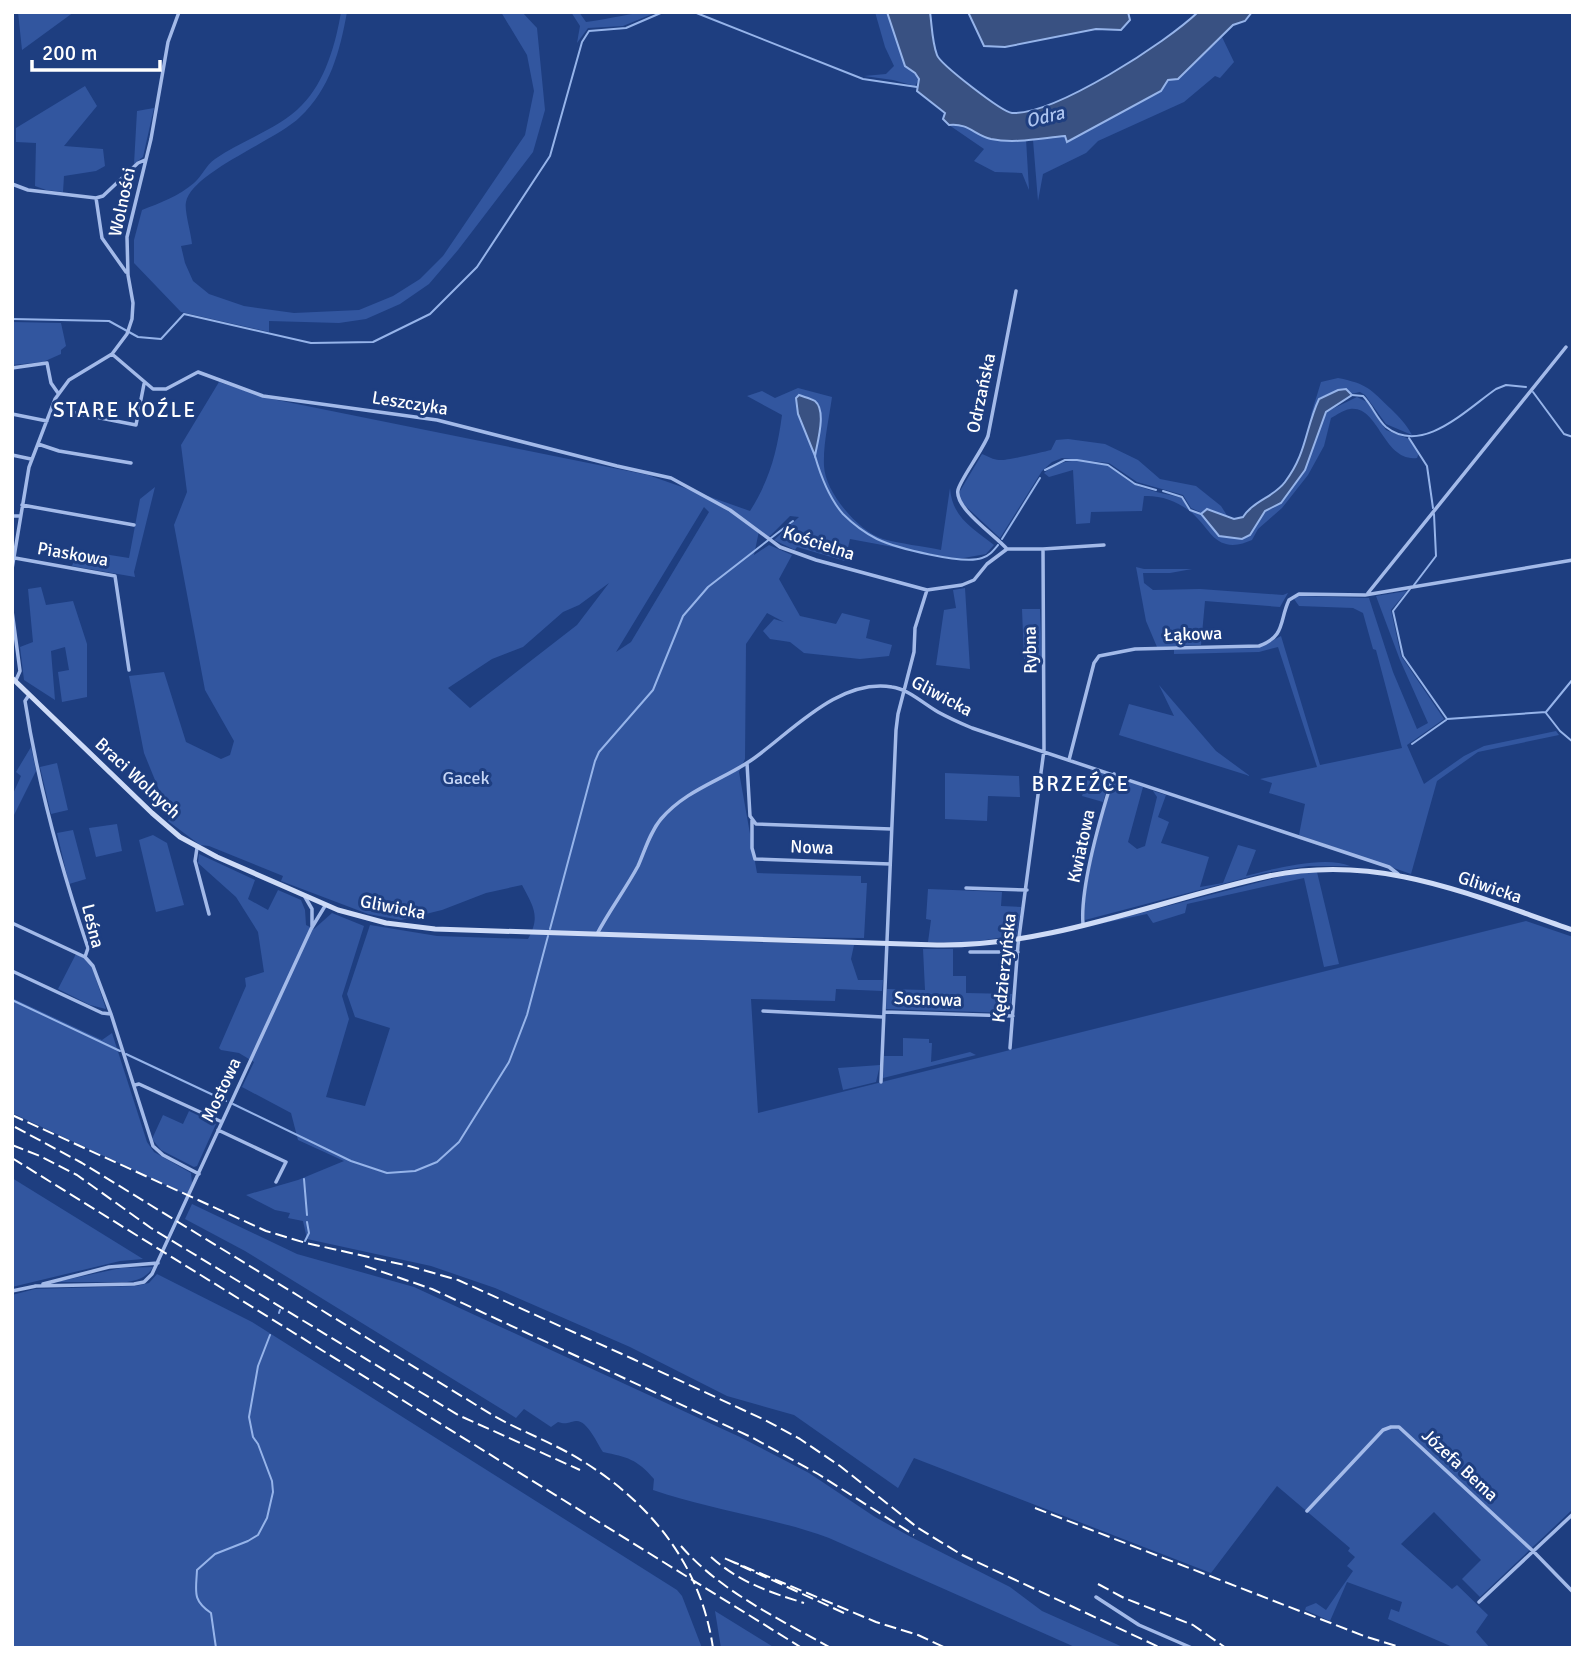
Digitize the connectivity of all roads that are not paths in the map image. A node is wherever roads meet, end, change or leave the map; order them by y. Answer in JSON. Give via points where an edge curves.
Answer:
{"nodes":[{"id":1,"x":179,"y":12,"type":"edge"},
{"id":2,"x":145,"y":160,"type":"junction"},
{"id":3,"x":12,"y":184,"type":"edge"},
{"id":4,"x":96,"y":198,"type":"junction"},
{"id":5,"x":128,"y":275,"type":"junction"},
{"id":6,"x":1016,"y":291,"type":"dead end"},
{"id":7,"x":1566,"y":347,"type":"dead end"},
{"id":8,"x":112,"y":354,"type":"junction"},
{"id":9,"x":12,"y":368,"type":"edge"},
{"id":10,"x":144,"y":384,"type":"junction"},
{"id":11,"x":58,"y":393,"type":"junction"},
{"id":12,"x":75,"y":413,"type":"dead end"},
{"id":13,"x":12,"y":414,"type":"edge"},
{"id":14,"x":47,"y":421,"type":"junction"},
{"id":15,"x":38,"y":444,"type":"junction"},
{"id":16,"x":12,"y":455,"type":"edge"},
{"id":17,"x":32,"y":459,"type":"junction"},
{"id":18,"x":131,"y":463,"type":"dead end"},
{"id":19,"x":676,"y":480,"type":"joint"},
{"id":20,"x":22,"y":505,"type":"junction"},
{"id":21,"x":12,"y":516,"type":"edge"},
{"id":22,"x":19,"y":516,"type":"junction"},
{"id":23,"x":134,"y":524,"type":"dead end"},
{"id":24,"x":15,"y":534,"type":"edge"},
{"id":25,"x":1104,"y":545,"type":"dead end"},
{"id":26,"x":1007,"y":549,"type":"junction"},
{"id":27,"x":1043,"y":549,"type":"junction"},
{"id":28,"x":15,"y":558,"type":"junction"},
{"id":29,"x":1573,"y":560,"type":"edge"},
{"id":30,"x":12,"y":569,"type":"edge"},
{"id":31,"x":927,"y":590,"type":"junction"},
{"id":32,"x":1366,"y":595,"type":"junction"},
{"id":33,"x":12,"y":611,"type":"edge"},
{"id":34,"x":130,"y":670,"type":"dead end"},
{"id":35,"x":14,"y":680,"type":"edge"},
{"id":36,"x":904,"y":691,"type":"junction"},
{"id":37,"x":29,"y":695,"type":"junction"},
{"id":38,"x":1044,"y":750,"type":"junction"},
{"id":39,"x":1069,"y":760,"type":"junction"},
{"id":40,"x":747,"y":763,"type":"junction"},
{"id":41,"x":737,"y":768,"type":"junction"},
{"id":42,"x":1114,"y":774,"type":"junction"},
{"id":43,"x":747,"y":775,"type":"junction"},
{"id":44,"x":752,"y":820,"type":"junction"},
{"id":45,"x":765,"y":826,"type":"junction"},
{"id":46,"x":891,"y":829,"type":"junction"},
{"id":47,"x":752,"y":837,"type":"junction"},
{"id":48,"x":198,"y":848,"type":"junction"},
{"id":49,"x":1362,"y":858,"type":"junction"},
{"id":50,"x":890,"y":864,"type":"junction"},
{"id":51,"x":1360,"y":870,"type":"junction"},
{"id":52,"x":1398,"y":874,"type":"junction"},
{"id":53,"x":966,"y":888,"type":"dead end"},
{"id":54,"x":1027,"y":890,"type":"junction"},
{"id":55,"x":305,"y":897,"type":"junction"},
{"id":56,"x":324,"y":905,"type":"junction"},
{"id":57,"x":209,"y":914,"type":"dead end"},
{"id":58,"x":313,"y":915,"type":"junction"},
{"id":59,"x":12,"y":923,"type":"edge"},
{"id":60,"x":1083,"y":924,"type":"junction"},
{"id":61,"x":311,"y":929,"type":"junction"},
{"id":62,"x":1573,"y":930,"type":"edge"},
{"id":63,"x":597,"y":934,"type":"junction"},
{"id":64,"x":1020,"y":940,"type":"junction"},
{"id":65,"x":887,"y":944,"type":"junction"},
{"id":66,"x":970,"y":952,"type":"dead end"},
{"id":67,"x":1018,"y":952,"type":"junction"},
{"id":68,"x":85,"y":957,"type":"junction"},
{"id":69,"x":12,"y":971,"type":"edge"},
{"id":70,"x":763,"y":1011,"type":"dead end"},
{"id":71,"x":111,"y":1014,"type":"junction"},
{"id":72,"x":884,"y":1014,"type":"junction"},
{"id":73,"x":1013,"y":1016,"type":"junction"},
{"id":74,"x":1010,"y":1048,"type":"dead end"},
{"id":75,"x":881,"y":1082,"type":"dead end"},
{"id":76,"x":134,"y":1085,"type":"junction"},
{"id":77,"x":222,"y":1122,"type":"junction"},
{"id":78,"x":218,"y":1130,"type":"junction"},
{"id":79,"x":199,"y":1174,"type":"junction"},
{"id":80,"x":276,"y":1182,"type":"dead end"},
{"id":81,"x":158,"y":1263,"type":"junction"},
{"id":82,"x":35,"y":1286,"type":"junction"},
{"id":83,"x":12,"y":1291,"type":"edge"},
{"id":84,"x":1307,"y":1511,"type":"dead end"},
{"id":85,"x":1573,"y":1514,"type":"edge"},
{"id":86,"x":1534,"y":1552,"type":"junction"},
{"id":87,"x":1573,"y":1592,"type":"edge"},
{"id":88,"x":1096,"y":1597,"type":"dead end"},
{"id":89,"x":1479,"y":1602,"type":"dead end"},
{"id":90,"x":1192,"y":1648,"type":"edge"}],
"edges":[{"from":1,"to":2,"type":"street","name":"Wolności","via":[[166,51]]},
{"from":2,"to":4,"type":"street"},
{"from":2,"to":5,"type":"street","name":"Wolności","via":[[127,237]]},
{"from":3,"to":4,"type":"street"},
{"from":4,"to":5,"type":"street","via":[[102,238]]},
{"from":5,"to":8,"type":"street","name":"Wolności","via":[[133,303],[129,328]]},
{"from":6,"to":26,"type":"street","name":"Odrzańska","via":[[988,436],[958,490],[963,509]]},
{"from":7,"to":32,"type":"street"},
{"from":8,"to":10,"type":"street"},
{"from":8,"to":11,"type":"street","name":"Wolności","via":[[78,373]]},
{"from":9,"to":11,"type":"street","via":[[47,363]]},
{"from":10,"to":12,"type":"street","via":[[136,425]]},
{"from":10,"to":19,"type":"street","name":"Leszczyka","via":[[163,390],[198,372],[262,396],[436,420]]},
{"from":11,"to":14,"type":"street","name":"Wolności"},
{"from":13,"to":14,"type":"street"},
{"from":14,"to":15,"type":"street","name":"Wolności"},
{"from":15,"to":17,"type":"street","name":"Wolności"},
{"from":15,"to":18,"type":"street"},
{"from":16,"to":17,"type":"street"},
{"from":17,"to":20,"type":"street","name":"Wolności"},
{"from":19,"to":31,"type":"street","name":"Kościelna","via":[[730,510],[769,541],[816,560]]},
{"from":20,"to":22,"type":"street","name":"Wolności"},
{"from":20,"to":23,"type":"street"},
{"from":21,"to":22,"type":"street"},
{"from":22,"to":24,"type":"street","name":"Wolności"},
{"from":24,"to":28,"type":"street","name":"Wolności"},
{"from":25,"to":27,"type":"street"},
{"from":26,"to":27,"type":"street"},
{"from":26,"to":31,"type":"street","via":[[974,580]]},
{"from":27,"to":38,"type":"street","name":"Rybna"},
{"from":28,"to":30,"type":"street","name":"Wolności"},
{"from":28,"to":34,"type":"street","name":"Piaskowa","via":[[115,576]]},
{"from":29,"to":32,"type":"street"},
{"from":31,"to":36,"type":"street"},
{"from":32,"to":39,"type":"street","name":"Łąkowa","via":[[1292,596],[1281,630],[1259,646],[1135,649],[1099,656]]},
{"from":33,"to":35,"type":"street","via":[[20,671]]},
{"from":35,"to":37,"type":"main road","name":"Braci Wolnych"},
{"from":36,"to":38,"type":"street","name":"Gliwicka","via":[[954,720]]},
{"from":36,"to":40,"type":"street","name":"Gliwicka","via":[[876,687],[835,699]]},
{"from":36,"to":46,"type":"street","via":[[896,730]]},
{"from":37,"to":48,"type":"main road","name":"Braci Wolnych","via":[[157,818]]},
{"from":37,"to":68,"type":"street","name":"Leśna","via":[[25,701],[33,747],[88,949]]},
{"from":38,"to":39,"type":"street","name":"Gliwicka"},
{"from":38,"to":54,"type":"street","name":"Kędzierzyńska"},
{"from":39,"to":42,"type":"street","name":"Gliwicka"},
{"from":40,"to":41,"type":"street","name":"Gliwicka"},
{"from":40,"to":43,"type":"street"},
{"from":41,"to":43,"type":"street"},
{"from":41,"to":63,"type":"street","name":"Gliwicka","via":[[684,797],[659,821]]},
{"from":42,"to":49,"type":"street","name":"Gliwicka"},
{"from":42,"to":60,"type":"street","name":"Kwiatowa","via":[[1084,896]]},
{"from":43,"to":44,"type":"street"},
{"from":44,"to":45,"type":"street","name":"Nowa"},
{"from":44,"to":47,"type":"street"},
{"from":45,"to":46,"type":"street","name":"Nowa"},
{"from":45,"to":47,"type":"street"},
{"from":46,"to":50,"type":"street"},
{"from":47,"to":50,"type":"street","name":"Nowa","via":[[755,859]]},
{"from":48,"to":55,"type":"main road","name":"Gliwicka"},
{"from":48,"to":57,"type":"street","via":[[195,861]]},
{"from":49,"to":51,"type":"street"},
{"from":49,"to":52,"type":"street","name":"Gliwicka"},
{"from":50,"to":65,"type":"street"},
{"from":51,"to":52,"type":"main road","name":"Gliwicka"},
{"from":51,"to":60,"type":"main road","name":"Gliwicka","via":[[1305,870],[1269,876]]},
{"from":52,"to":62,"type":"main road","name":"Gliwicka"},
{"from":53,"to":54,"type":"street","name":"Kędzierzyńska"},
{"from":54,"to":64,"type":"street","name":"Kędzierzyńska"},
{"from":55,"to":56,"type":"main road","name":"Gliwicka"},
{"from":55,"to":58,"type":"street"},
{"from":56,"to":58,"type":"street"},
{"from":56,"to":61,"type":"street","name":"Mostowa"},
{"from":56,"to":63,"type":"main road","name":"Gliwicka","via":[[414,927]]},
{"from":58,"to":61,"type":"street","name":"Mostowa"},
{"from":59,"to":68,"type":"street"},
{"from":60,"to":64,"type":"main road","name":"Gliwicka"},
{"from":61,"to":77,"type":"street","name":"Mostowa"},
{"from":63,"to":65,"type":"main road","name":"Gliwicka"},
{"from":64,"to":65,"type":"main road","name":"Gliwicka"},
{"from":64,"to":67,"type":"street","name":"Kędzierzyńska"},
{"from":65,"to":72,"type":"street"},
{"from":66,"to":67,"type":"street"},
{"from":67,"to":73,"type":"street","name":"Kędzierzyńska"},
{"from":68,"to":71,"type":"street","name":"Leśna","via":[[93,966]]},
{"from":69,"to":71,"type":"street"},
{"from":70,"to":72,"type":"street"},
{"from":71,"to":76,"type":"street","name":"Leśna"},
{"from":72,"to":73,"type":"street","name":"Sosnowa"},
{"from":72,"to":75,"type":"street"},
{"from":73,"to":74,"type":"street","name":"Kędzierzyńska"},
{"from":76,"to":77,"type":"street"},
{"from":76,"to":79,"type":"street","name":"Leśna","via":[[153,1146]]},
{"from":77,"to":78,"type":"street","name":"Mostowa"},
{"from":78,"to":79,"type":"street","name":"Mostowa"},
{"from":78,"to":80,"type":"street","via":[[286,1162]]},
{"from":79,"to":81,"type":"street","name":"Mostowa"},
{"from":81,"to":82,"type":"street","name":"Mostowa","via":[[109,1267]]},
{"from":81,"to":82,"type":"street","name":"Mostowa","via":[[139,1284]]},
{"from":82,"to":83,"type":"street","name":"Mostowa"},
{"from":84,"to":86,"type":"street","name":"Józefa Bema","via":[[1383,1430],[1395,1426]]},
{"from":85,"to":86,"type":"street"},
{"from":86,"to":87,"type":"street","name":"Józefa Bema"},
{"from":86,"to":89,"type":"street"},
{"from":88,"to":90,"type":"street","via":[[1139,1625]]}]}
